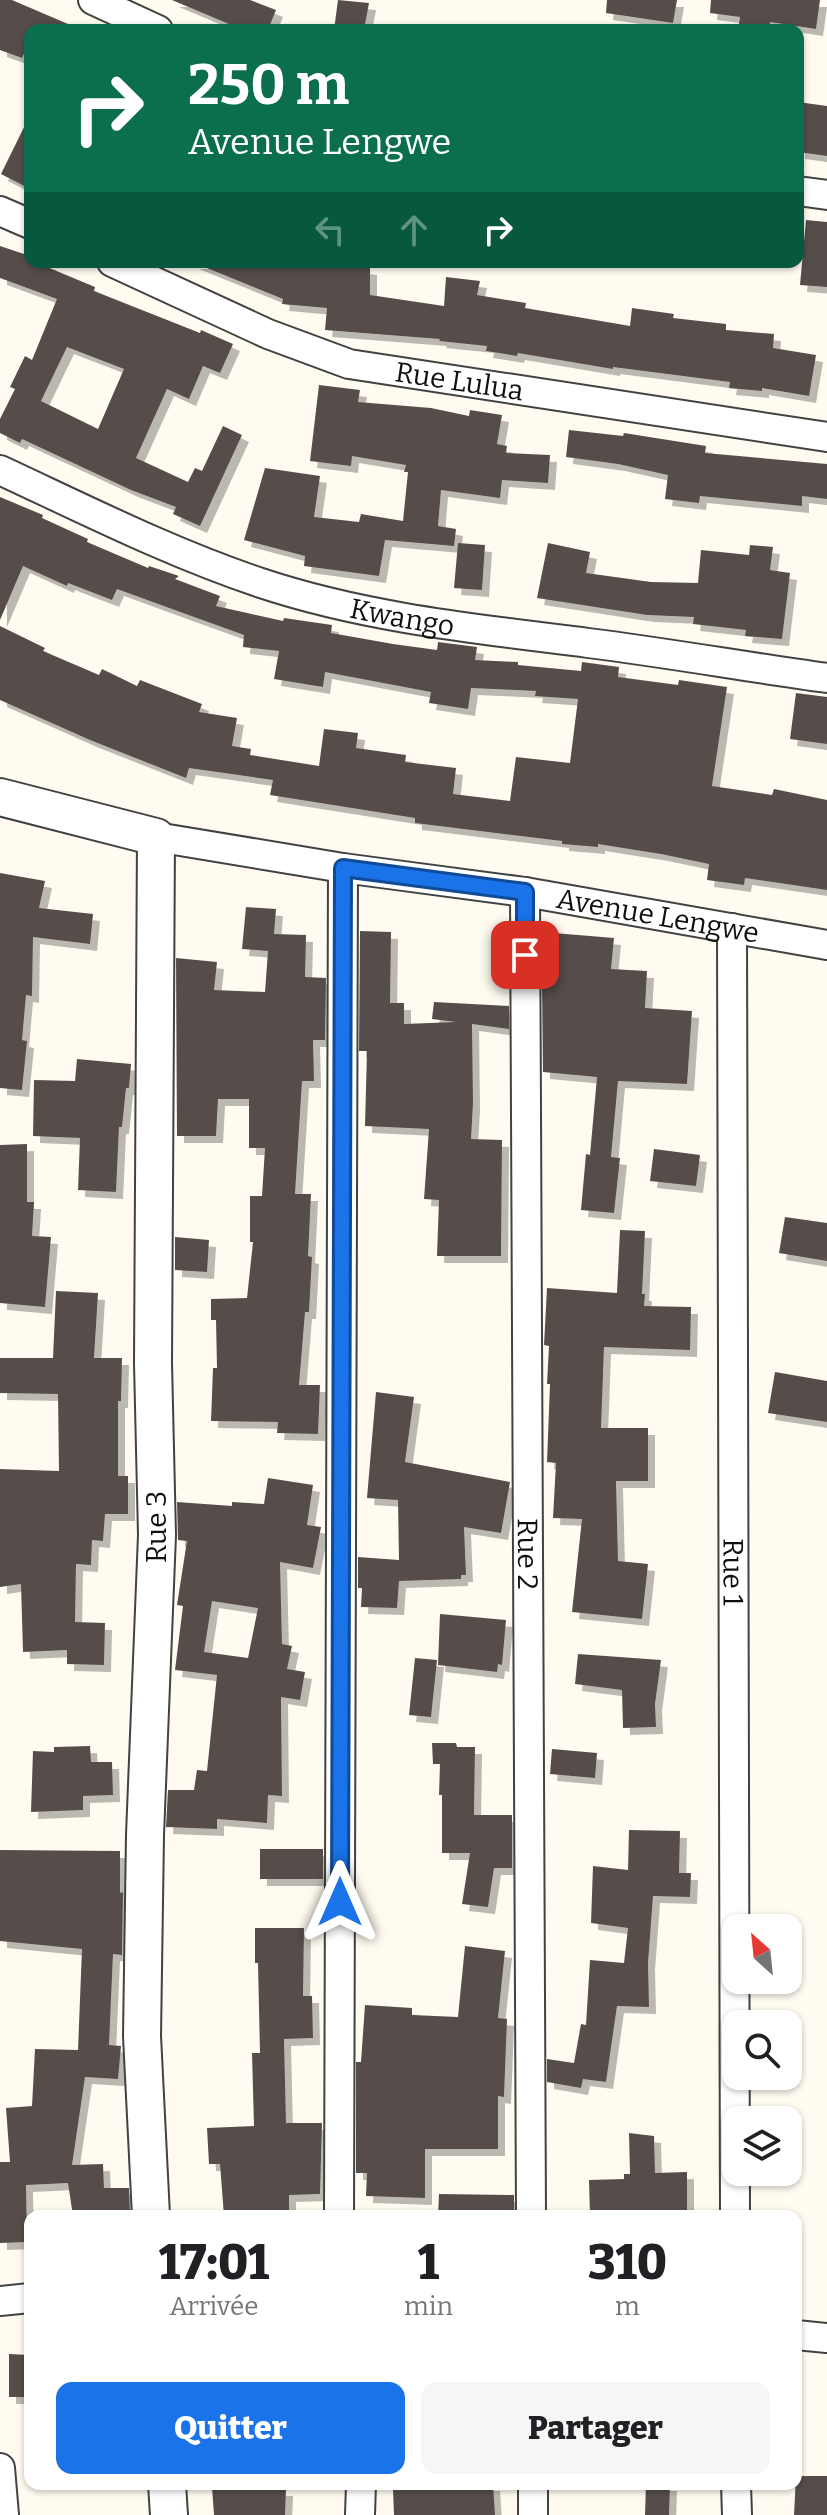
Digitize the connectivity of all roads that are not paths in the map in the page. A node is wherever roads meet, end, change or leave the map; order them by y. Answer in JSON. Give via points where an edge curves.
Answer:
{"nodes":[{"id":1,"x":93,"y":0,"type":"edge"},
{"id":2,"x":145,"y":24,"type":"edge"},
{"id":3,"x":804,"y":192,"type":"edge"},
{"id":4,"x":827,"y":195,"type":"edge"},
{"id":5,"x":0,"y":211,"type":"edge"},
{"id":6,"x":24,"y":221,"type":"edge"},
{"id":7,"x":125,"y":268,"type":"edge"},
{"id":8,"x":827,"y":437,"type":"edge"},
{"id":9,"x":0,"y":470,"type":"edge"},
{"id":10,"x":827,"y":678,"type":"edge"},
{"id":11,"x":0,"y":797,"type":"edge"},
{"id":12,"x":156,"y":837,"type":"junction"},
{"id":13,"x":343,"y":868,"type":"junction"},
{"id":14,"x":525,"y":892,"type":"junction"},
{"id":15,"x":732,"y":928,"type":"junction"},
{"id":16,"x":827,"y":945,"type":"edge"},
{"id":17,"x":151,"y":2210,"type":"edge"},
{"id":18,"x":339,"y":2210,"type":"edge"},
{"id":19,"x":531,"y":2210,"type":"edge"},
{"id":20,"x":735,"y":2210,"type":"edge"},
{"id":21,"x":24,"y":2299,"type":"edge"},
{"id":22,"x":0,"y":2301,"type":"edge"},
{"id":23,"x":802,"y":2336,"type":"edge"},
{"id":24,"x":827,"y":2338,"type":"edge"},
{"id":25,"x":0,"y":2468,"type":"edge"},
{"id":26,"x":167,"y":2490,"type":"edge"},
{"id":27,"x":361,"y":2490,"type":"edge"},
{"id":28,"x":533,"y":2490,"type":"edge"},
{"id":29,"x":736,"y":2490,"type":"edge"},
{"id":30,"x":4,"y":2515,"type":"edge"},
{"id":31,"x":169,"y":2515,"type":"edge"},
{"id":32,"x":360,"y":2515,"type":"edge"},
{"id":33,"x":533,"y":2515,"type":"edge"},
{"id":34,"x":737,"y":2515,"type":"edge"}],
"edges":[{"from":1,"to":2,"type":"street"},
{"from":3,"to":4,"type":"street"},
{"from":5,"to":6,"type":"street"},
{"from":7,"to":8,"type":"street","name":"Rue Lulua","via":[[268,334],[349,364]]},
{"from":9,"to":10,"type":"street","name":"Kwango","via":[[179,553],[351,608]]},
{"from":11,"to":12,"type":"street"},
{"from":12,"to":13,"type":"street","name":"Avenue Lengwe"},
{"from":12,"to":17,"type":"street","name":"Rue 3","via":[[157,1535],[142,2036]]},
{"from":13,"to":14,"type":"street","name":"Avenue Lengwe"},
{"from":13,"to":18,"type":"street"},
{"from":14,"to":15,"type":"street","name":"Avenue Lengwe"},
{"from":14,"to":19,"type":"street","name":"Rue 2"},
{"from":15,"to":16,"type":"street","name":"Avenue Lengwe"},
{"from":15,"to":20,"type":"street","name":"Rue 1"},
{"from":21,"to":22,"type":"street"},
{"from":23,"to":24,"type":"street"},
{"from":25,"to":30,"type":"street"},
{"from":26,"to":31,"type":"street"},
{"from":27,"to":32,"type":"street"},
{"from":28,"to":33,"type":"street"},
{"from":29,"to":34,"type":"street"}]}
